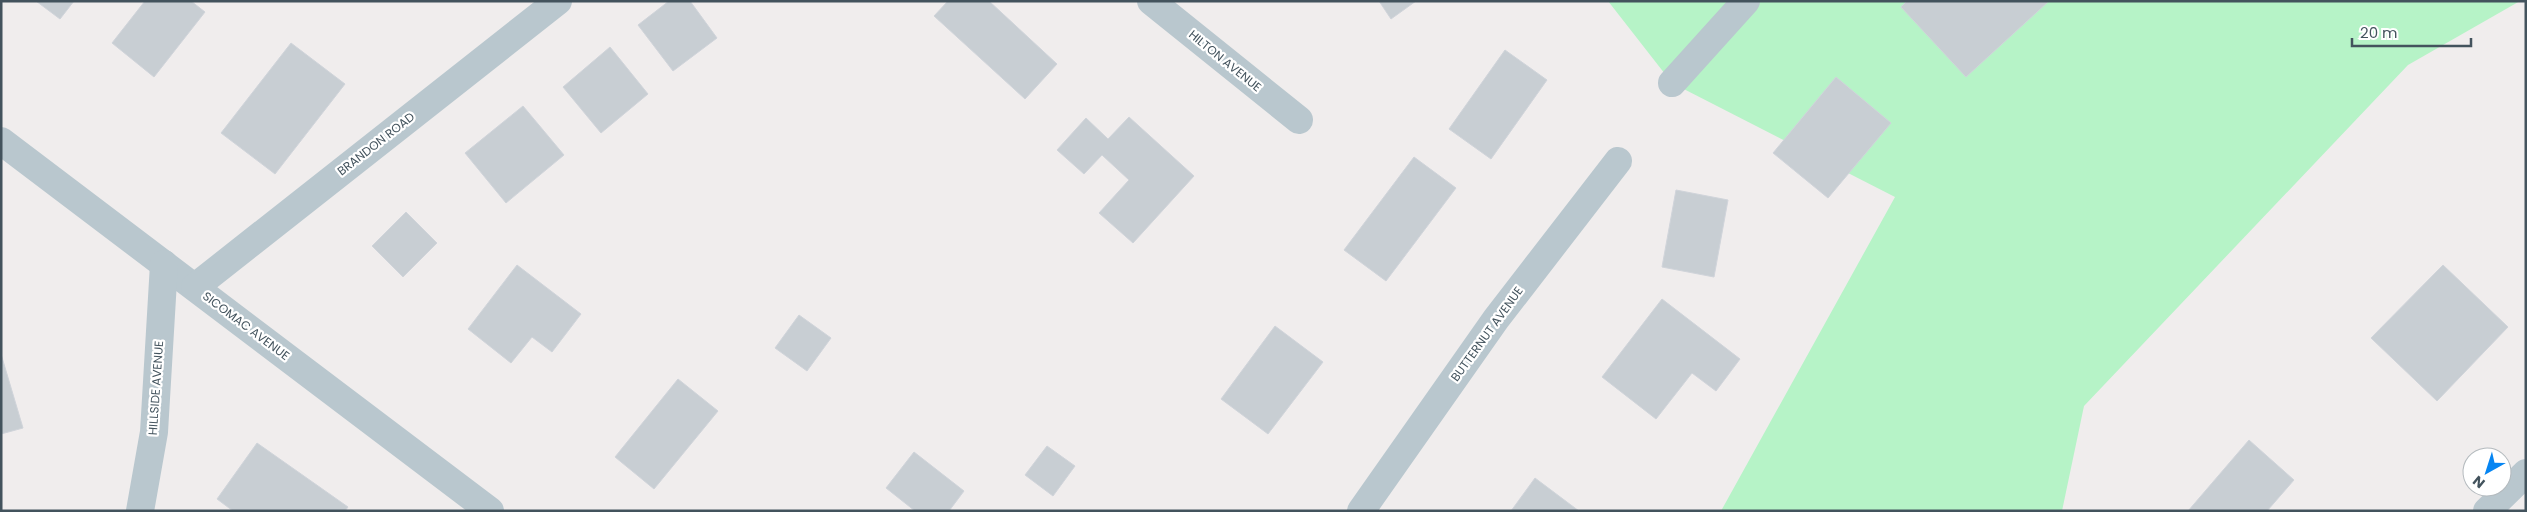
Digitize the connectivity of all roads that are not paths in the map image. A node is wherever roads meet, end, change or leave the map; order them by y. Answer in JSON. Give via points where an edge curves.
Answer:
{"nodes":[{"id":1,"x":558,"y":1,"type":"edge"},
{"id":2,"x":1152,"y":1,"type":"edge"},
{"id":3,"x":1746,"y":1,"type":"edge"},
{"id":4,"x":1672,"y":83,"type":"dead end"},
{"id":5,"x":1299,"y":120,"type":"dead end"},
{"id":6,"x":1,"y":140,"type":"edge"},
{"id":7,"x":1618,"y":161,"type":"dead end"},
{"id":8,"x":164,"y":264,"type":"junction"},
{"id":9,"x":194,"y":287,"type":"junction"},
{"id":10,"x":2526,"y":472,"type":"edge"},
{"id":11,"x":140,"y":511,"type":"edge"},
{"id":12,"x":490,"y":511,"type":"edge"},
{"id":13,"x":1361,"y":511,"type":"edge"},
{"id":14,"x":2487,"y":511,"type":"edge"}],
"edges":[{"from":1,"to":9,"type":"street","name":"BRANDON ROAD"},
{"from":2,"to":5,"type":"street","name":"HILTON AVENUE"},
{"from":3,"to":4,"type":"street"},
{"from":6,"to":8,"type":"street","name":"SICOMAC AVENUE"},
{"from":7,"to":13,"type":"street","name":"BUTTERNUT AVENUE","via":[[1496,320]]},
{"from":8,"to":9,"type":"street","name":"SICOMAC AVENUE"},
{"from":8,"to":11,"type":"street","name":"HILLSIDE AVENUE","via":[[154,432]]},
{"from":9,"to":12,"type":"street","name":"SICOMAC AVENUE"},
{"from":10,"to":14,"type":"street"}]}
